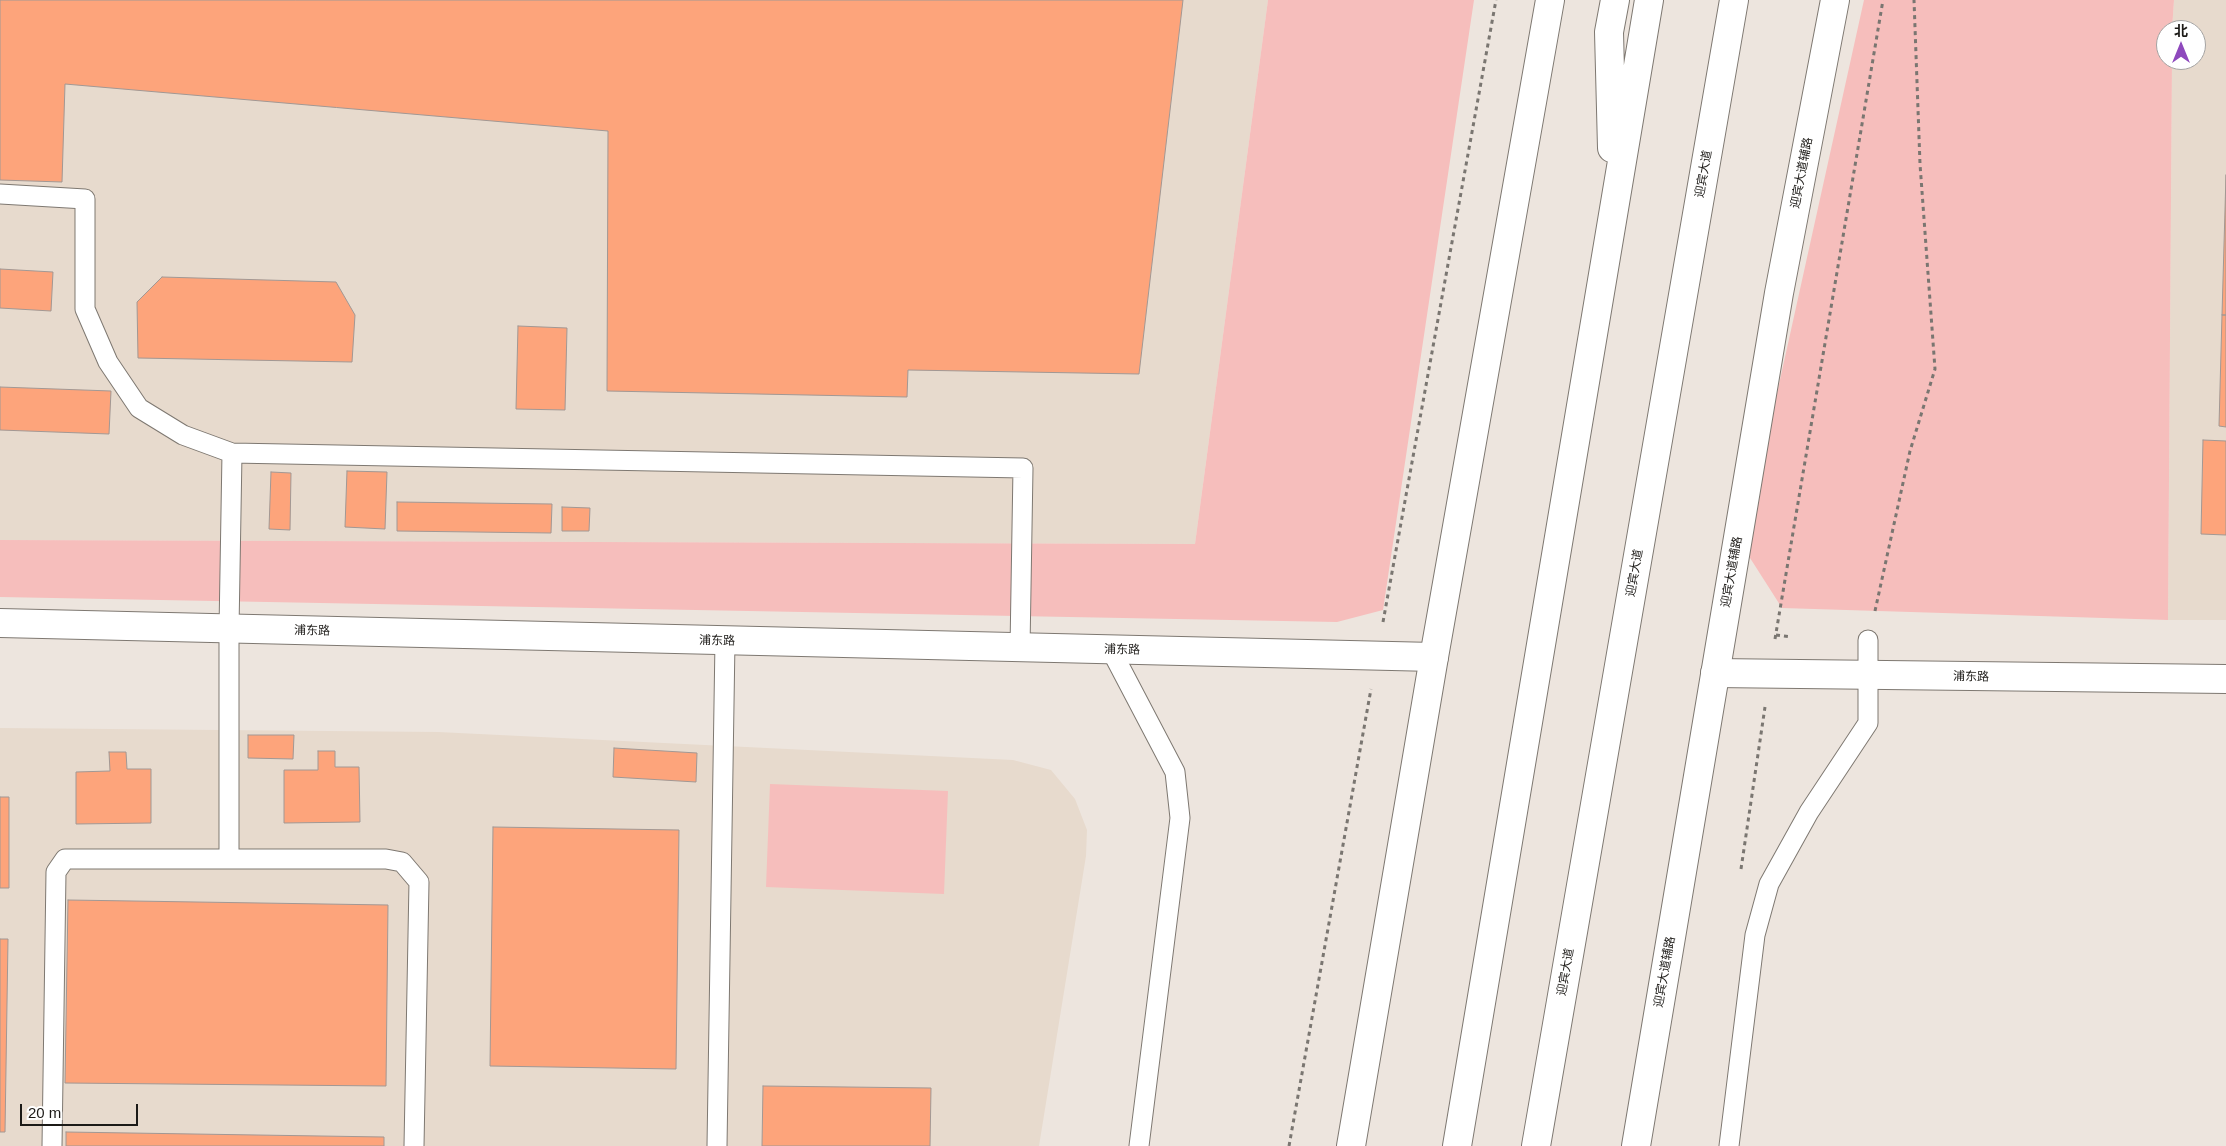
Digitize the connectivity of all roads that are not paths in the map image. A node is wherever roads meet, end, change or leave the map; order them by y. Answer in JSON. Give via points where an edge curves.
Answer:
{"nodes":[{"id":1,"x":1550,"y":0,"type":"edge"},
{"id":2,"x":1615,"y":0,"type":"edge"},
{"id":3,"x":1649,"y":0,"type":"edge"},
{"id":4,"x":1734,"y":0,"type":"edge"},
{"id":5,"x":1742,"y":0,"type":"edge"},
{"id":6,"x":1835,"y":0,"type":"edge"},
{"id":7,"x":1721,"y":74,"type":"junction"},
{"id":8,"x":0,"y":194,"type":"edge"},
{"id":9,"x":1613,"y":214,"type":"junction"},
{"id":10,"x":232,"y":453,"type":"junction"},
{"id":11,"x":0,"y":623,"type":"edge"},
{"id":12,"x":229,"y":629,"type":"junction"},
{"id":13,"x":1868,"y":640,"type":"road end"},
{"id":14,"x":725,"y":641,"type":"junction"},
{"id":15,"x":1020,"y":648,"type":"junction"},
{"id":16,"x":1111,"y":650,"type":"junction"},
{"id":17,"x":1434,"y":657,"type":"junction"},
{"id":18,"x":1715,"y":673,"type":"junction"},
{"id":19,"x":1868,"y":676,"type":"junction"},
{"id":20,"x":2226,"y":679,"type":"edge"},
{"id":21,"x":229,"y":859,"type":"junction"},
{"id":22,"x":52,"y":1146,"type":"edge"},
{"id":23,"x":414,"y":1146,"type":"edge"},
{"id":24,"x":717,"y":1146,"type":"edge"},
{"id":25,"x":1139,"y":1146,"type":"edge"},
{"id":26,"x":1351,"y":1146,"type":"edge"},
{"id":27,"x":1457,"y":1146,"type":"edge"},
{"id":28,"x":1536,"y":1146,"type":"edge"},
{"id":29,"x":1636,"y":1146,"type":"edge"},
{"id":30,"x":1729,"y":1146,"type":"edge"}],
"edges":[{"from":1,"to":17,"type":"main road"},
{"from":2,"to":9,"type":"main road","via":[[1610,32]]},
{"from":3,"to":9,"type":"main road"},
{"from":4,"to":7,"type":"main road","name":"迎宾大道"},
{"from":5,"to":7,"type":"main road"},
{"from":6,"to":18,"type":"main road","name":"迎宾大道辅路","via":[[1779,293]]},
{"from":7,"to":28,"type":"main road","name":"迎宾大道"},
{"from":8,"to":10,"type":"lane","via":[[85,199],[85,309],[108,362],[139,408],[183,435]]},
{"from":9,"to":27,"type":"main road"},
{"from":10,"to":12,"type":"lane"},
{"from":10,"to":15,"type":"lane","via":[[1022,468]]},
{"from":11,"to":12,"type":"main road","name":"浦东路"},
{"from":12,"to":14,"type":"main road","name":"浦东路"},
{"from":12,"to":21,"type":"lane"},
{"from":13,"to":19,"type":"lane"},
{"from":14,"to":15,"type":"main road","name":"浦东路"},
{"from":14,"to":24,"type":"lane"},
{"from":15,"to":16,"type":"main road","name":"浦东路"},
{"from":16,"to":17,"type":"main road","name":"浦东路"},
{"from":16,"to":25,"type":"lane","via":[[1175,772],[1180,818]]},
{"from":17,"to":26,"type":"main road"},
{"from":18,"to":19,"type":"main road","name":"浦东路"},
{"from":18,"to":29,"type":"main road","name":"迎宾大道辅路"},
{"from":19,"to":20,"type":"main road","name":"浦东路"},
{"from":19,"to":30,"type":"lane","via":[[1868,723],[1809,812],[1769,884],[1755,935]]},
{"from":21,"to":22,"type":"lane","via":[[65,859],[56,872]]},
{"from":21,"to":23,"type":"lane","via":[[386,859],[402,862],[419,882]]}]}
